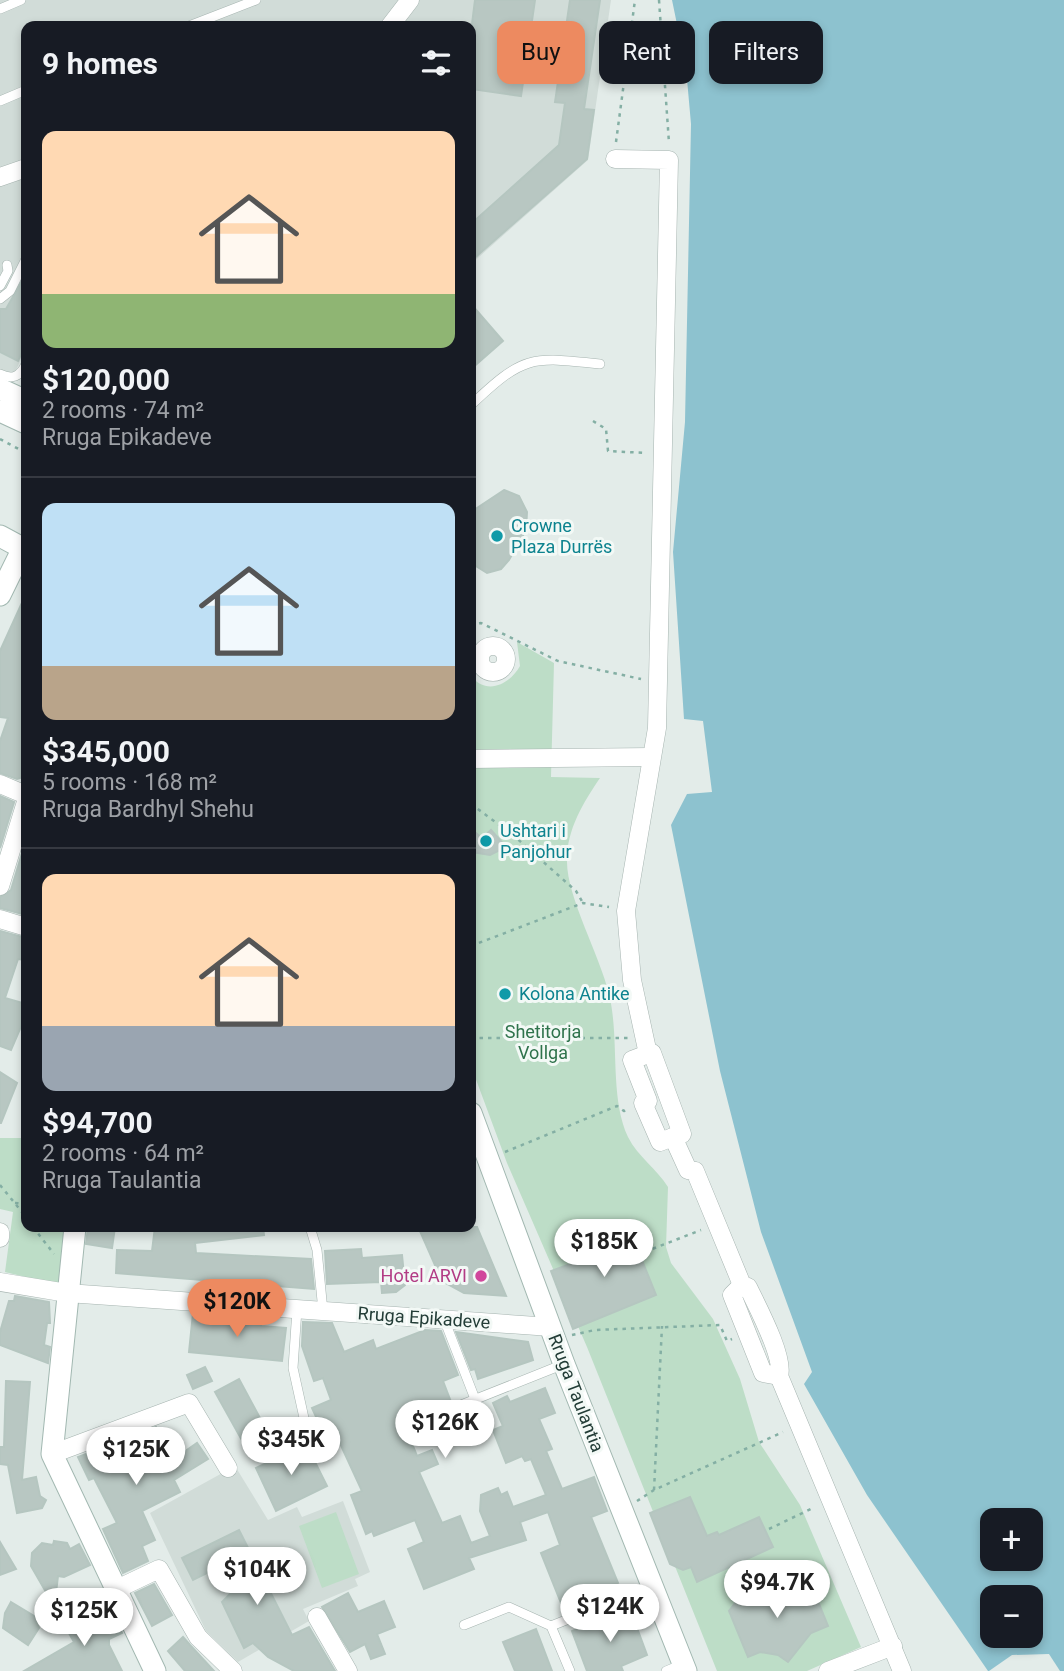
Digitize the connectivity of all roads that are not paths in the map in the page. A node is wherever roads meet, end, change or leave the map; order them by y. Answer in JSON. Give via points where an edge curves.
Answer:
{"nodes":[{"id":1,"x":21,"y":0,"type":"edge"},
{"id":2,"x":256,"y":0,"type":"edge"},
{"id":3,"x":410,"y":0,"type":"edge"},
{"id":4,"x":0,"y":9,"type":"edge"},
{"id":5,"x":202,"y":21,"type":"edge"},
{"id":6,"x":394,"y":21,"type":"edge"},
{"id":7,"x":21,"y":92,"type":"edge"},
{"id":8,"x":0,"y":101,"type":"edge"},
{"id":9,"x":615,"y":153,"type":"road end"},
{"id":10,"x":21,"y":171,"type":"edge"},
{"id":11,"x":0,"y":177,"type":"edge"},
{"id":12,"x":7,"y":265,"type":"dead end"},
{"id":13,"x":21,"y":269,"type":"edge"},
{"id":14,"x":0,"y":286,"type":"edge"},
{"id":15,"x":0,"y":299,"type":"edge"},
{"id":16,"x":600,"y":364,"type":"dead end"},
{"id":17,"x":21,"y":371,"type":"edge"},
{"id":18,"x":0,"y":374,"type":"edge"},
{"id":19,"x":0,"y":389,"type":"edge"},
{"id":20,"x":21,"y":399,"type":"edge"},
{"id":21,"x":476,"y":400,"type":"edge"},
{"id":22,"x":0,"y":411,"type":"edge"},
{"id":23,"x":21,"y":422,"type":"edge"},
{"id":24,"x":0,"y":536,"type":"edge"},
{"id":25,"x":21,"y":547,"type":"edge"},
{"id":26,"x":21,"y":555,"type":"edge"},
{"id":27,"x":0,"y":595,"type":"edge"},
{"id":28,"x":651,"y":757,"type":"junction"},
{"id":29,"x":476,"y":759,"type":"edge"},
{"id":30,"x":0,"y":784,"type":"edge"},
{"id":31,"x":21,"y":793,"type":"edge"},
{"id":32,"x":21,"y":818,"type":"edge"},
{"id":33,"x":0,"y":886,"type":"edge"},
{"id":34,"x":0,"y":919,"type":"edge"},
{"id":35,"x":21,"y":925,"type":"edge"},
{"id":36,"x":646,"y":1046,"type":"junction"},
{"id":37,"x":476,"y":1126,"type":"edge"},
{"id":38,"x":673,"y":1137,"type":"junction"},
{"id":39,"x":0,"y":1232,"type":"edge"},
{"id":40,"x":74,"y":1232,"type":"edge"},
{"id":41,"x":312,"y":1232,"type":"edge"},
{"id":42,"x":0,"y":1238,"type":"edge"},
{"id":43,"x":0,"y":1282,"type":"edge"},
{"id":44,"x":68,"y":1283,"type":"junction"},
{"id":45,"x":742,"y":1286,"type":"junction"},
{"id":46,"x":297,"y":1309,"type":"junction"},
{"id":47,"x":323,"y":1311,"type":"junction"},
{"id":48,"x":444,"y":1319,"type":"junction"},
{"id":49,"x":553,"y":1333,"type":"junction"},
{"id":50,"x":564,"y":1364,"type":"junction"},
{"id":51,"x":779,"y":1376,"type":"junction"},
{"id":52,"x":475,"y":1399,"type":"junction"},
{"id":53,"x":456,"y":1407,"type":"dead end"},
{"id":54,"x":304,"y":1418,"type":"dead end"},
{"id":55,"x":52,"y":1454,"type":"junction"},
{"id":56,"x":228,"y":1468,"type":"dead end"},
{"id":57,"x":652,"y":1586,"type":"junction"},
{"id":58,"x":117,"y":1588,"type":"junction"},
{"id":59,"x":317,"y":1617,"type":"dead end"},
{"id":60,"x":464,"y":1625,"type":"dead end"},
{"id":61,"x":551,"y":1626,"type":"junction"},
{"id":62,"x":893,"y":1646,"type":"junction"},
{"id":63,"x":678,"y":1669,"type":"edge"},
{"id":64,"x":155,"y":1671,"type":"edge"},
{"id":65,"x":233,"y":1671,"type":"edge"},
{"id":66,"x":348,"y":1671,"type":"edge"},
{"id":67,"x":570,"y":1671,"type":"edge"},
{"id":68,"x":828,"y":1671,"type":"edge"},
{"id":69,"x":902,"y":1671,"type":"edge"}],
"edges":[{"from":1,"to":4,"type":"lane"},
{"from":2,"to":5,"type":"lane"},
{"from":3,"to":6,"type":"street"},
{"from":7,"to":8,"type":"lane"},
{"from":9,"to":28,"type":"street","via":[[669,160],[657,728]]},
{"from":10,"to":11,"type":"street"},
{"from":12,"to":14,"type":"lane"},
{"from":13,"to":15,"type":"lane"},
{"from":16,"to":21,"type":"lane","via":[[533,359]]},
{"from":17,"to":18,"type":"lane","via":[[11,378]]},
{"from":19,"to":20,"type":"main road"},
{"from":22,"to":23,"type":"main road"},
{"from":24,"to":25,"type":"main road"},
{"from":26,"to":27,"type":"main road"},
{"from":28,"to":29,"type":"street"},
{"from":28,"to":36,"type":"street","via":[[626,911],[632,981]]},
{"from":30,"to":31,"type":"street"},
{"from":32,"to":33,"type":"street"},
{"from":34,"to":35,"type":"street"},
{"from":36,"to":38,"type":"street","via":[[681,1134]]},
{"from":36,"to":38,"type":"street","via":[[632,1060],[660,1142]]},
{"from":37,"to":49,"type":"main road","name":"Rruga Taulantia"},
{"from":38,"to":45,"type":"street","via":[[688,1170],[695,1171]]},
{"from":39,"to":42,"type":"street"},
{"from":40,"to":44,"type":"main road"},
{"from":41,"to":47,"type":"lane"},
{"from":43,"to":44,"type":"street","name":"Rruga Epikadeve"},
{"from":44,"to":46,"type":"street","name":"Rruga Epikadeve"},
{"from":44,"to":55,"type":"main road"},
{"from":45,"to":51,"type":"street","via":[[748,1287],[765,1326],[782,1368]]},
{"from":45,"to":51,"type":"street","via":[[732,1295],[763,1373]]},
{"from":46,"to":47,"type":"street","name":"Rruga Epikadeve"},
{"from":46,"to":54,"type":"lane","via":[[293,1368]]},
{"from":47,"to":48,"type":"street","name":"Rruga Epikadeve"},
{"from":48,"to":49,"type":"street","name":"Rruga Epikadeve"},
{"from":48,"to":52,"type":"lane"},
{"from":49,"to":50,"type":"main road","name":"Rruga Taulantia"},
{"from":50,"to":52,"type":"lane"},
{"from":50,"to":57,"type":"main road","name":"Rruga Taulantia"},
{"from":51,"to":62,"type":"street"},
{"from":52,"to":53,"type":"lane"},
{"from":55,"to":56,"type":"street","via":[[189,1403]]},
{"from":55,"to":58,"type":"main road"},
{"from":57,"to":61,"type":"lane"},
{"from":57,"to":63,"type":"main road","name":"Rruga Taulantia"},
{"from":58,"to":64,"type":"main road"},
{"from":58,"to":65,"type":"street","via":[[159,1569],[198,1637]]},
{"from":59,"to":66,"type":"street"},
{"from":60,"to":61,"type":"lane","via":[[509,1607]]},
{"from":61,"to":67,"type":"lane"},
{"from":62,"to":68,"type":"street"},
{"from":62,"to":69,"type":"street"}]}
